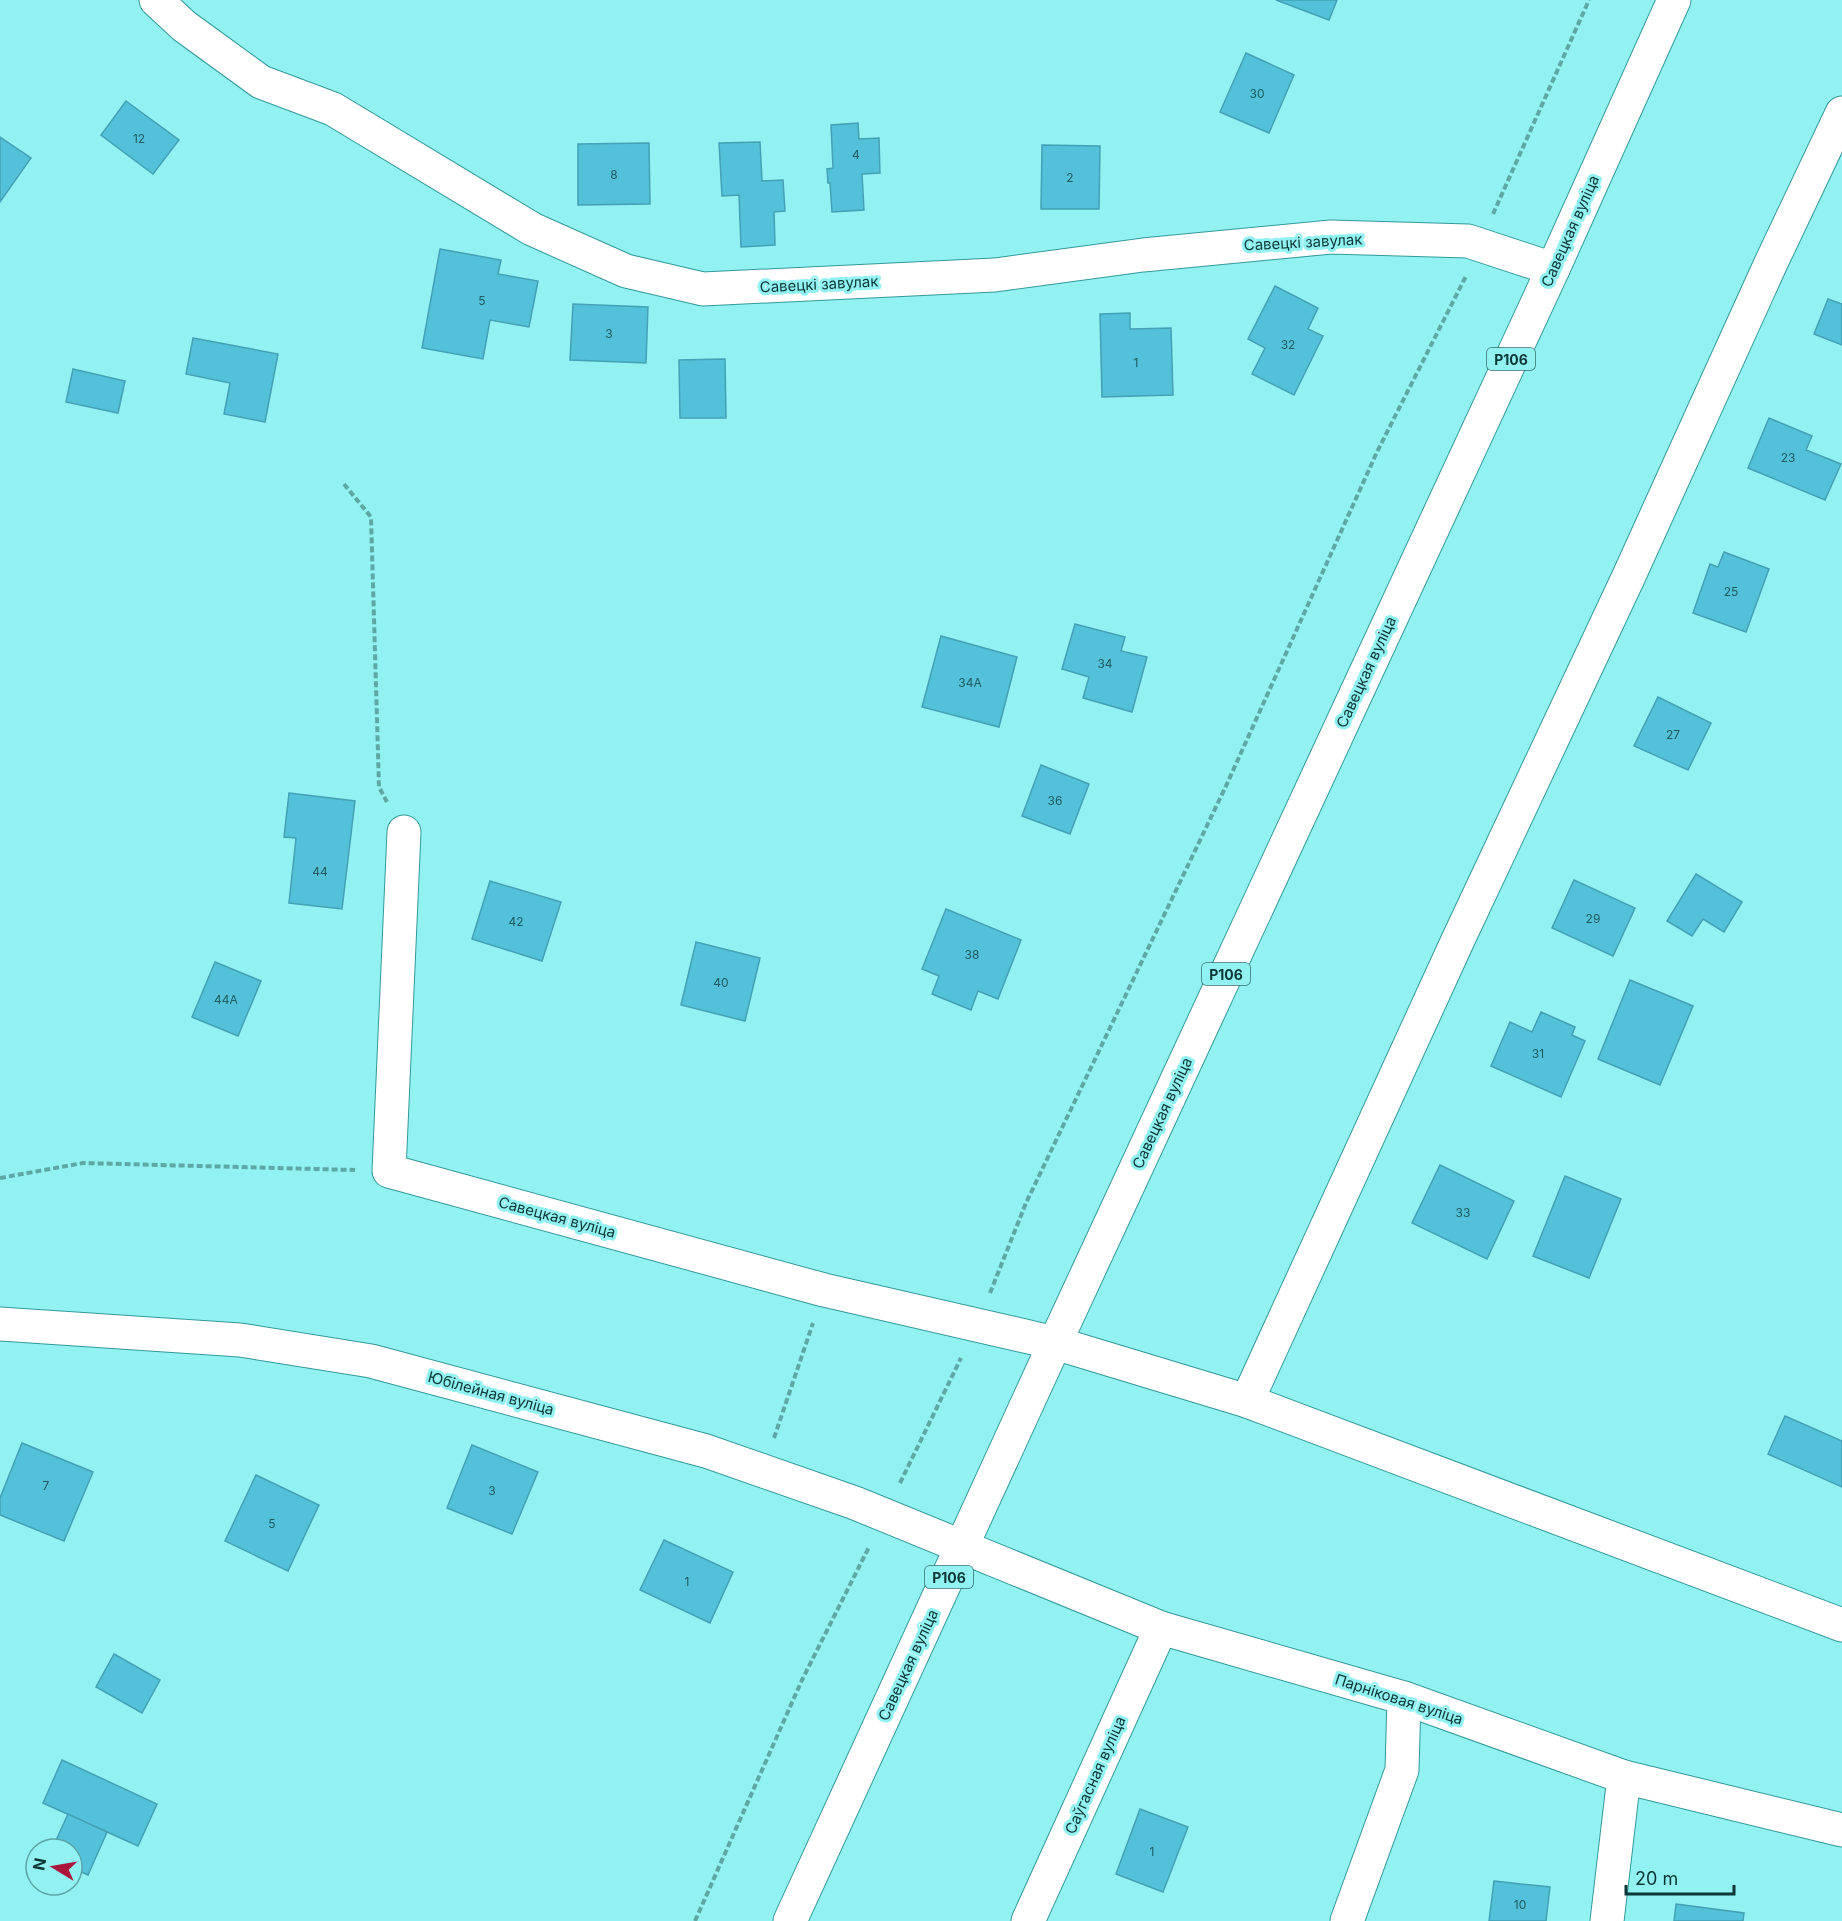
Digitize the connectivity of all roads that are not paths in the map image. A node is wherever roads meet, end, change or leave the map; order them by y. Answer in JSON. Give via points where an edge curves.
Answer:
{"nodes":[{"id":1,"x":156,"y":0,"type":"edge"},
{"id":2,"x":1674,"y":0,"type":"edge"},
{"id":3,"x":1842,"y":112,"type":"edge"},
{"id":4,"x":1553,"y":269,"type":"junction"},
{"id":5,"x":404,"y":832,"type":"road end"},
{"id":6,"x":0,"y":1324,"type":"edge"},
{"id":7,"x":1055,"y":1343,"type":"junction"},
{"id":8,"x":1247,"y":1401,"type":"junction"},
{"id":9,"x":963,"y":1547,"type":"junction"},
{"id":10,"x":1842,"y":1624,"type":"edge"},
{"id":11,"x":1161,"y":1628,"type":"junction"},
{"id":12,"x":1404,"y":1698,"type":"junction"},
{"id":13,"x":1624,"y":1777,"type":"junction"},
{"id":14,"x":1842,"y":1830,"type":"edge"},
{"id":15,"x":790,"y":1921,"type":"edge"},
{"id":16,"x":1028,"y":1921,"type":"edge"},
{"id":17,"x":1347,"y":1921,"type":"edge"},
{"id":18,"x":1607,"y":1921,"type":"edge"}],
"edges":[{"from":1,"to":4,"type":"street","name":"Савецкі завулак","via":[[184,26],[261,82],[333,109],[532,229],[626,271],[703,289],[995,275],[1143,255],[1331,237],[1468,241]]},
{"from":2,"to":4,"type":"street","name":"Савецкая вуліца","number":"Р106"},
{"from":3,"to":8,"type":"street"},
{"from":4,"to":7,"type":"street","name":"Савецкая вуліца","number":"Р106"},
{"from":5,"to":7,"type":"street","name":"Савецкая вуліца","via":[[389,1171],[824,1290]]},
{"from":6,"to":9,"type":"street","name":"Юбілейная вуліца","via":[[240,1340],[371,1361],[706,1451],[822,1490]]},
{"from":7,"to":8,"type":"street"},
{"from":7,"to":9,"type":"street","name":"Савецкая вуліца","number":"Р106"},
{"from":8,"to":10,"type":"street"},
{"from":9,"to":11,"type":"street","name":"Парніковая вуліца"},
{"from":9,"to":15,"type":"street","name":"Савецкая вуліца","number":"Р106"},
{"from":11,"to":12,"type":"street","name":"Парніковая вуліца"},
{"from":11,"to":16,"type":"street","name":"Саўгасная вуліца"},
{"from":12,"to":13,"type":"street","name":"Парніковая вуліца"},
{"from":12,"to":17,"type":"street","via":[[1402,1770]]},
{"from":13,"to":14,"type":"street","name":"Парніковая вуліца"},
{"from":13,"to":18,"type":"street"}]}
